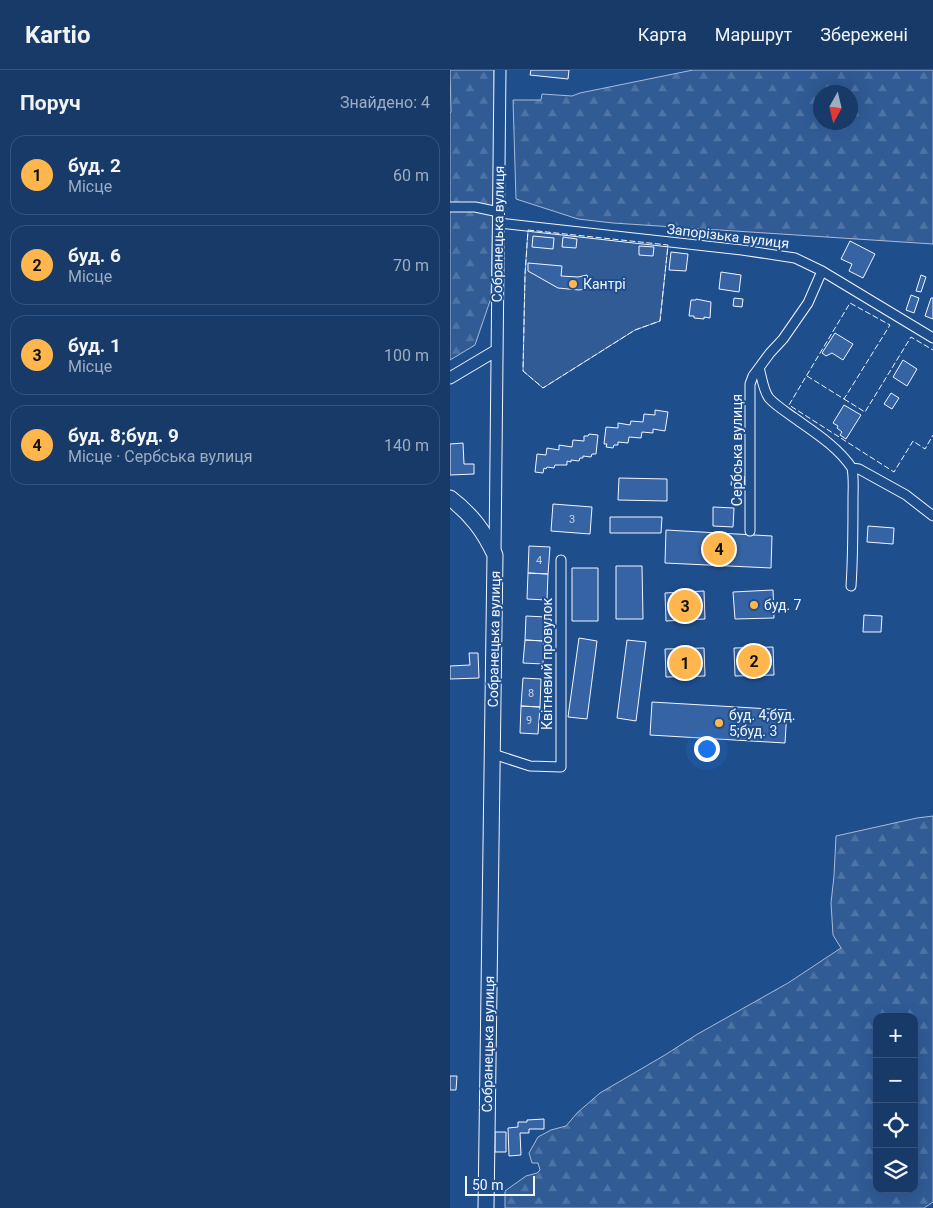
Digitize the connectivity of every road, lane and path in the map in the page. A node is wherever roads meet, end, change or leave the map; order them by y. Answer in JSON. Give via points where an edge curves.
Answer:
{"nodes":[{"id":1,"x":500,"y":70,"type":"edge"},
{"id":2,"x":450,"y":207,"type":"edge"},
{"id":3,"x":499,"y":218,"type":"junction"},
{"id":4,"x":822,"y":271,"type":"junction"},
{"id":5,"x":933,"y":338,"type":"edge"},
{"id":6,"x":497,"y":350,"type":"junction"},
{"id":7,"x":759,"y":368,"type":"junction"},
{"id":8,"x":450,"y":378,"type":"edge"},
{"id":9,"x":852,"y":468,"type":"junction"},
{"id":10,"x":450,"y":498,"type":"edge"},
{"id":11,"x":933,"y":516,"type":"edge"},
{"id":12,"x":750,"y":531,"type":"dead end"},
{"id":13,"x":495,"y":555,"type":"junction"},
{"id":14,"x":561,"y":560,"type":"dead end"},
{"id":15,"x":850,"y":586,"type":"dead end"},
{"id":16,"x":493,"y":754,"type":"junction"},
{"id":17,"x":486,"y":1208,"type":"edge"}],
"edges":[{"from":1,"to":3,"type":"main road","name":"Собранецька вулиця"},
{"from":2,"to":3,"type":"street","name":"Запорізька вулиця","via":[[475,206]]},
{"from":3,"to":4,"type":"street","name":"Запорізька вулиця","via":[[795,258]]},
{"from":3,"to":6,"type":"main road","name":"Собранецька вулиця"},
{"from":4,"to":5,"type":"street","name":"Запорізька вулиця"},
{"from":4,"to":7,"type":"street","name":"Сербська вулиця","via":[[799,317]]},
{"from":6,"to":8,"type":"main road"},
{"from":6,"to":13,"type":"main road","name":"Собранецька вулиця"},
{"from":7,"to":9,"type":"street","via":[[768,397],[829,443]]},
{"from":7,"to":12,"type":"street","name":"Сербська вулиця","via":[[750,384]]},
{"from":9,"to":11,"type":"street","via":[[906,495]]},
{"from":9,"to":15,"type":"street"},
{"from":10,"to":13,"type":"highway","via":[[474,521]]},
{"from":13,"to":16,"type":"highway","name":"Собранецька вулиця"},
{"from":14,"to":16,"type":"street","name":"Квітневий провулок","via":[[561,767],[530,766]]},
{"from":16,"to":17,"type":"highway","name":"Собранецька вулиця"}]}
